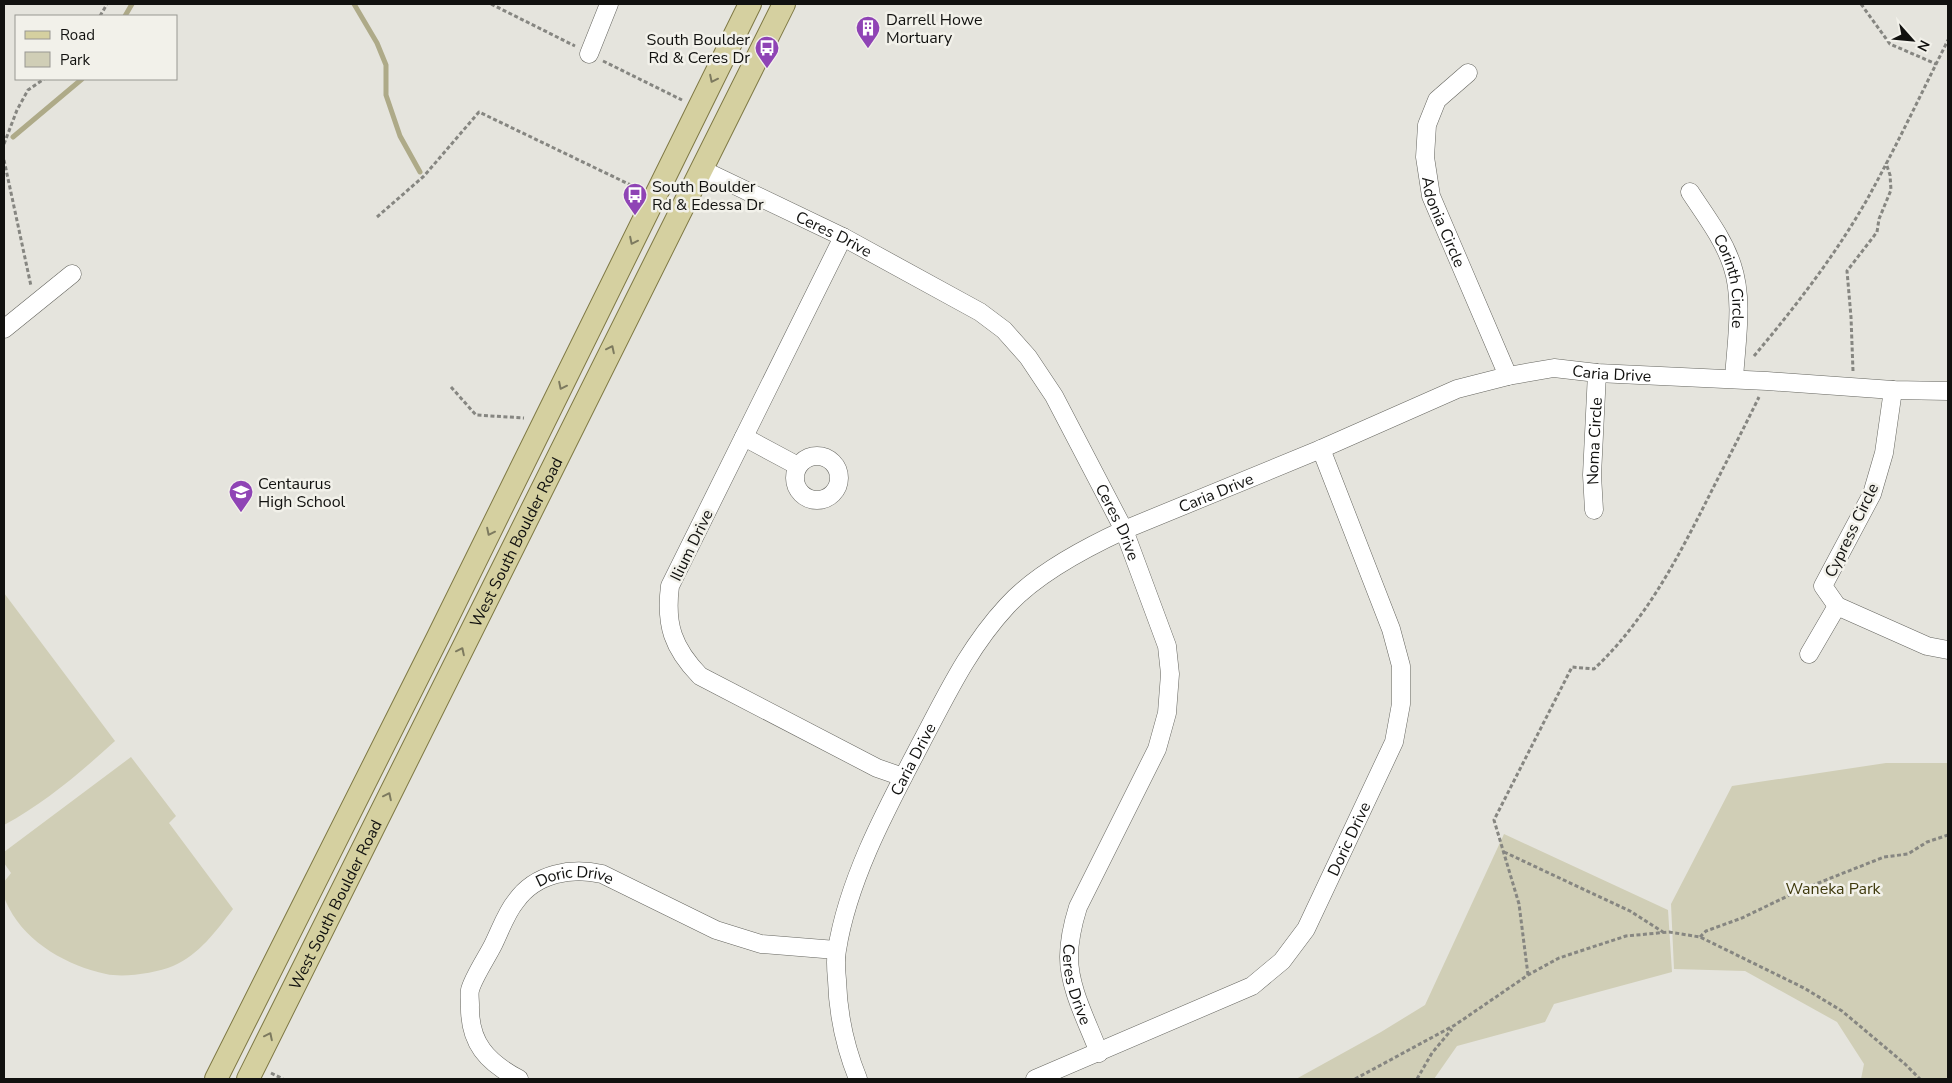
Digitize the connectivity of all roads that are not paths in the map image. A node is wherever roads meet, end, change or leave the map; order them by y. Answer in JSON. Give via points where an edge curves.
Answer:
{"nodes":[{"id":1,"x":609,"y":4,"type":"edge"},
{"id":2,"x":750,"y":4,"type":"edge"},
{"id":3,"x":784,"y":4,"type":"edge"},
{"id":4,"x":589,"y":54,"type":"dead end"},
{"id":5,"x":1468,"y":73,"type":"dead end"},
{"id":6,"x":701,"y":169,"type":"junction"},
{"id":7,"x":1690,"y":192,"type":"dead end"},
{"id":8,"x":844,"y":237,"type":"junction"},
{"id":9,"x":72,"y":274,"type":"dead end"},
{"id":10,"x":4,"y":330,"type":"edge"},
{"id":11,"x":1597,"y":373,"type":"junction"},
{"id":12,"x":1508,"y":376,"type":"junction"},
{"id":13,"x":1734,"y":379,"type":"junction"},
{"id":14,"x":1893,"y":390,"type":"junction"},
{"id":15,"x":1948,"y":391,"type":"edge"},
{"id":16,"x":744,"y":437,"type":"junction"},
{"id":17,"x":1321,"y":449,"type":"junction"},
{"id":18,"x":798,"y":466,"type":"dead end"},
{"id":19,"x":1594,"y":510,"type":"dead end"},
{"id":20,"x":1124,"y":530,"type":"junction"},
{"id":21,"x":1837,"y":606,"type":"junction"},
{"id":22,"x":1948,"y":650,"type":"edge"},
{"id":23,"x":1809,"y":654,"type":"dead end"},
{"id":24,"x":903,"y":777,"type":"junction"},
{"id":25,"x":836,"y":950,"type":"junction"},
{"id":26,"x":1099,"y":1053,"type":"junction"},
{"id":27,"x":216,"y":1079,"type":"edge"},
{"id":28,"x":248,"y":1079,"type":"edge"},
{"id":29,"x":519,"y":1079,"type":"edge"},
{"id":30,"x":858,"y":1079,"type":"edge"},
{"id":31,"x":1035,"y":1079,"type":"edge"}],
"edges":[{"from":1,"to":4,"type":"street"},
{"from":2,"to":27,"type":"main road","name":"West South Boulder Road","one_way":true},
{"from":3,"to":6,"type":"main road","name":"West South Boulder Road"},
{"from":5,"to":12,"type":"street","name":"Adonia Circle","via":[[1437,100],[1427,125],[1425,157],[1431,196]]},
{"from":6,"to":8,"type":"street","name":"Ceres Drive"},
{"from":28,"to":6,"type":"main road","name":"West South Boulder Road","one_way":true},
{"from":7,"to":13,"type":"street","name":"Corinth Circle","via":[[1719,235],[1732,266],[1738,299]]},
{"from":8,"to":16,"type":"street","name":"Ilium Drive"},
{"from":8,"to":20,"type":"street","name":"Ceres Drive","via":[[980,312],[1004,330],[1028,357],[1054,396]]},
{"from":9,"to":10,"type":"street"},
{"from":11,"to":12,"type":"street","name":"Caria Drive","via":[[1554,368]]},
{"from":11,"to":13,"type":"street","name":"Caria Drive"},
{"from":11,"to":19,"type":"street","name":"Noma Circle","via":[[1592,475]]},
{"from":12,"to":17,"type":"street","name":"Caria Drive","via":[[1457,389]]},
{"from":13,"to":14,"type":"street","name":"Caria Drive"},
{"from":14,"to":15,"type":"street","name":"Caria Drive"},
{"from":14,"to":21,"type":"street","name":"Cypress Circle","via":[[1884,453],[1872,494],[1823,586]]},
{"from":16,"to":18,"type":"street"},
{"from":16,"to":24,"type":"street","name":"Ilium Drive","via":[[670,586],[667,607],[672,635],[685,661],[700,676],[876,768]]},
{"from":17,"to":20,"type":"street","name":"Caria Drive"},
{"from":17,"to":26,"type":"street","name":"Doric Drive","via":[[1392,629],[1401,666],[1401,704],[1394,742],[1306,929],[1282,961],[1252,986]]},
{"from":20,"to":24,"type":"street","name":"Caria Drive","via":[[1095,543],[1044,575],[1008,604],[977,641]]},
{"from":20,"to":26,"type":"street","name":"Ceres Drive","via":[[1167,646],[1170,674],[1167,712],[1157,749],[1078,907],[1071,932],[1069,957],[1073,983]]},
{"from":21,"to":22,"type":"street","via":[[1927,646]]},
{"from":21,"to":23,"type":"street"},
{"from":24,"to":25,"type":"street","name":"Caria Drive","via":[[862,864]]},
{"from":25,"to":29,"type":"street","name":"Doric Drive","via":[[761,944],[716,930],[602,874],[584,870],[558,873],[535,883],[516,900],[470,989],[471,1026],[483,1054],[500,1069]]},
{"from":25,"to":30,"type":"street","name":"Caria Drive","via":[[838,1009],[849,1058]]},
{"from":26,"to":31,"type":"street","name":"Doric Drive"}]}
